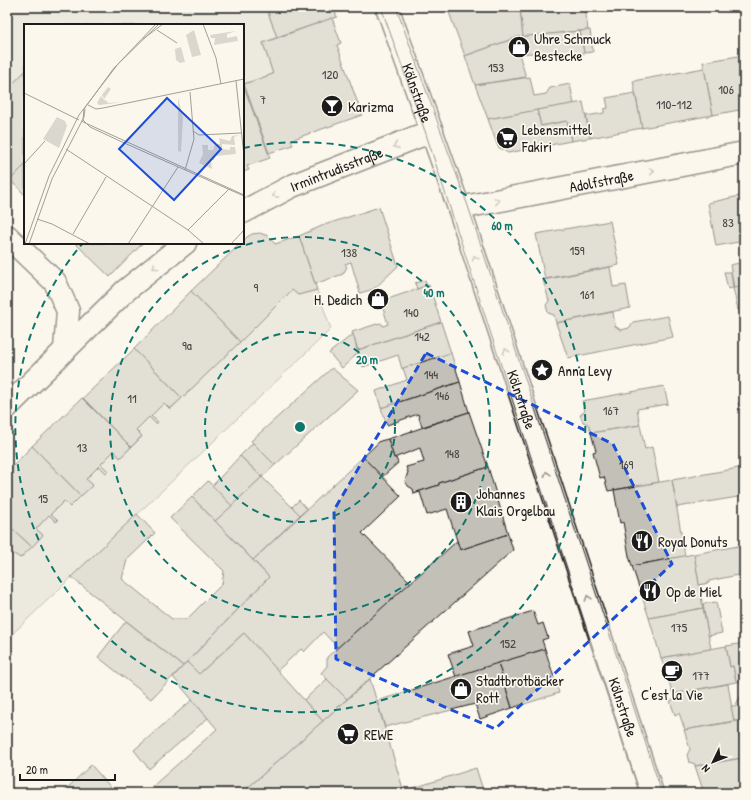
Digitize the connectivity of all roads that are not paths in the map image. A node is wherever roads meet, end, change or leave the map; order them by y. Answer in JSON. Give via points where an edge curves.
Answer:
{"nodes":[{"id":1,"x":387,"y":7,"type":"edge"},
{"id":2,"x":432,"y":131,"type":"junction"},
{"id":3,"x":744,"y":153,"type":"edge"},
{"id":4,"x":459,"y":208,"type":"junction"},
{"id":5,"x":244,"y":211,"type":"edge"},
{"id":6,"x":7,"y":236,"type":"edge"},
{"id":7,"x":184,"y":244,"type":"edge"},
{"id":8,"x":65,"y":349,"type":"junction"},
{"id":9,"x":7,"y":406,"type":"edge"},
{"id":10,"x":652,"y":793,"type":"edge"}],
"edges":[{"from":1,"to":2,"type":"street","name":"Kölnstraße"},
{"from":2,"to":4,"type":"street","name":"Kölnstraße"},
{"from":2,"to":5,"type":"street","name":"Irmintrudisstraße","one_way":true,"via":[[292,186]]},
{"from":4,"to":3,"type":"street","name":"Adolfstraße","one_way":true},
{"from":10,"to":4,"type":"street","name":"Kölnstraße","one_way":true},
{"from":6,"to":8,"type":"street","via":[[55,282],[68,311]]},
{"from":7,"to":8,"type":"street","one_way":true,"via":[[124,291]]},
{"from":8,"to":9,"type":"street"}]}
